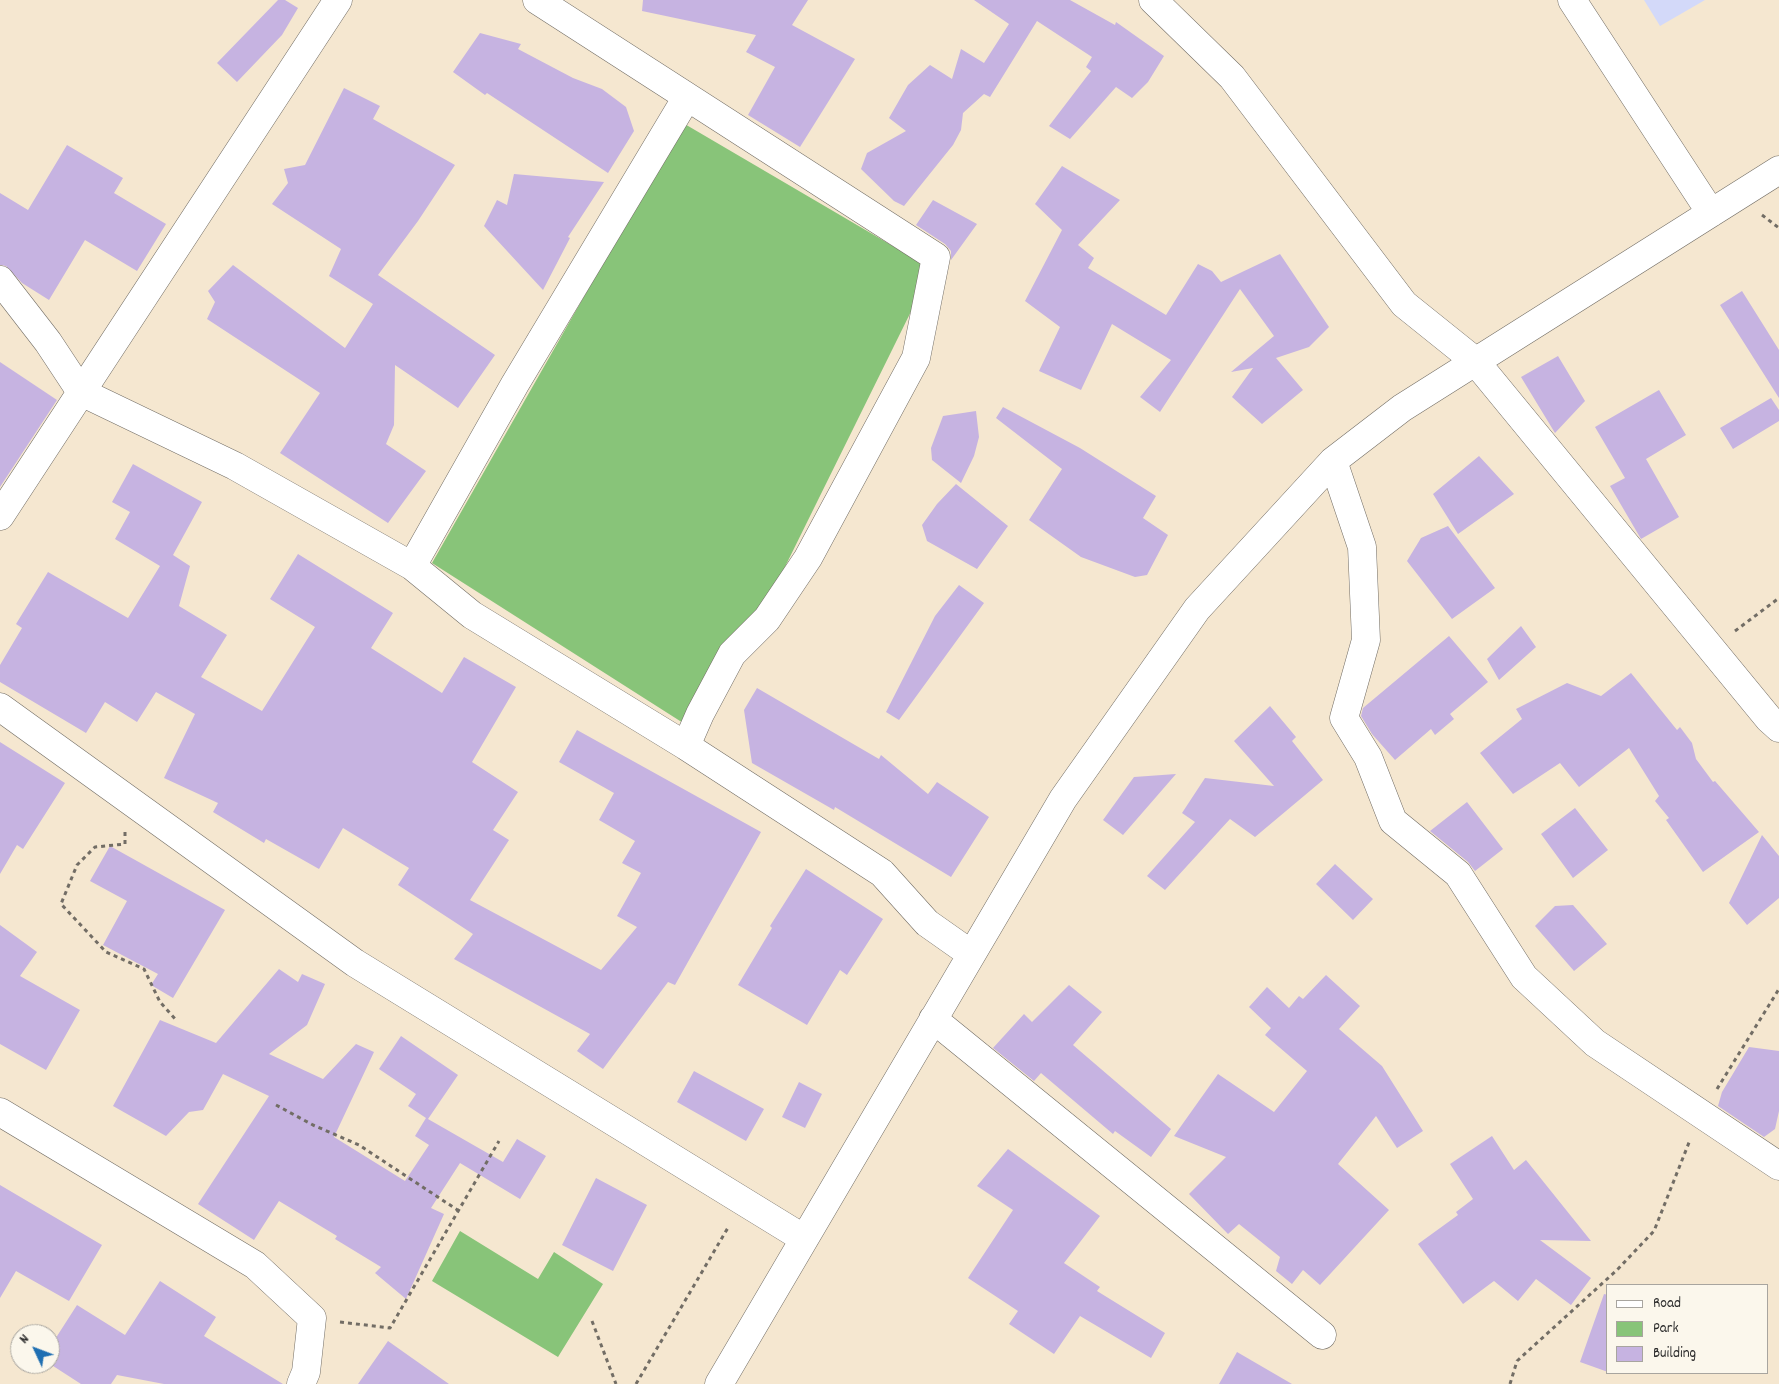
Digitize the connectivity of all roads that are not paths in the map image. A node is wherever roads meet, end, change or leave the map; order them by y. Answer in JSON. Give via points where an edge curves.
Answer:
{"nodes":[{"id":1,"x":338,"y":0,"type":"edge"},
{"id":2,"x":537,"y":0,"type":"edge"},
{"id":3,"x":1153,"y":0,"type":"edge"},
{"id":4,"x":1572,"y":0,"type":"edge"},
{"id":5,"x":687,"y":97,"type":"junction"},
{"id":6,"x":1779,"y":170,"type":"edge"},
{"id":7,"x":1711,"y":213,"type":"junction"},
{"id":8,"x":0,"y":280,"type":"edge"},
{"id":9,"x":1475,"y":361,"type":"junction"},
{"id":10,"x":81,"y":392,"type":"junction"},
{"id":11,"x":1332,"y":461,"type":"junction"},
{"id":12,"x":0,"y":516,"type":"edge"},
{"id":13,"x":412,"y":566,"type":"junction"},
{"id":14,"x":0,"y":707,"type":"edge"},
{"id":15,"x":1779,"y":728,"type":"edge"},
{"id":16,"x":686,"y":746,"type":"junction"},
{"id":17,"x":971,"y":954,"type":"junction"},
{"id":18,"x":933,"y":1019,"type":"junction"},
{"id":19,"x":0,"y":1112,"type":"edge"},
{"id":20,"x":1779,"y":1166,"type":"edge"},
{"id":21,"x":803,"y":1238,"type":"junction"},
{"id":22,"x":1322,"y":1335,"type":"dead end"},
{"id":23,"x":301,"y":1384,"type":"edge"},
{"id":24,"x":719,"y":1384,"type":"edge"}],
"edges":[{"from":1,"to":10,"type":"street"},
{"from":2,"to":5,"type":"street"},
{"from":3,"to":9,"type":"street","via":[[1232,77],[1404,304]]},
{"from":4,"to":7,"type":"street"},
{"from":5,"to":13,"type":"street","via":[[515,384]]},
{"from":5,"to":16,"type":"street","via":[[936,257],[916,358],[808,558],[767,619],[732,654]]},
{"from":6,"to":7,"type":"street"},
{"from":7,"to":9,"type":"street"},
{"from":8,"to":10,"type":"street","via":[[48,342]]},
{"from":9,"to":11,"type":"street","via":[[1402,408]]},
{"from":9,"to":15,"type":"street"},
{"from":10,"to":12,"type":"street"},
{"from":10,"to":13,"type":"street","via":[[235,466]]},
{"from":11,"to":17,"type":"street","via":[[1197,609],[1063,799]]},
{"from":11,"to":20,"type":"street","via":[[1362,546],[1366,640],[1344,718],[1368,757],[1393,821],[1458,874],[1524,977],[1595,1043]]},
{"from":13,"to":16,"type":"street","via":[[472,615]]},
{"from":14,"to":21,"type":"street","via":[[354,963]]},
{"from":16,"to":17,"type":"street","via":[[882,873],[927,923]]},
{"from":17,"to":18,"type":"street"},
{"from":18,"to":21,"type":"street"},
{"from":18,"to":22,"type":"street"},
{"from":19,"to":23,"type":"street","via":[[255,1264],[312,1318],[306,1372]]},
{"from":21,"to":24,"type":"street"}]}
